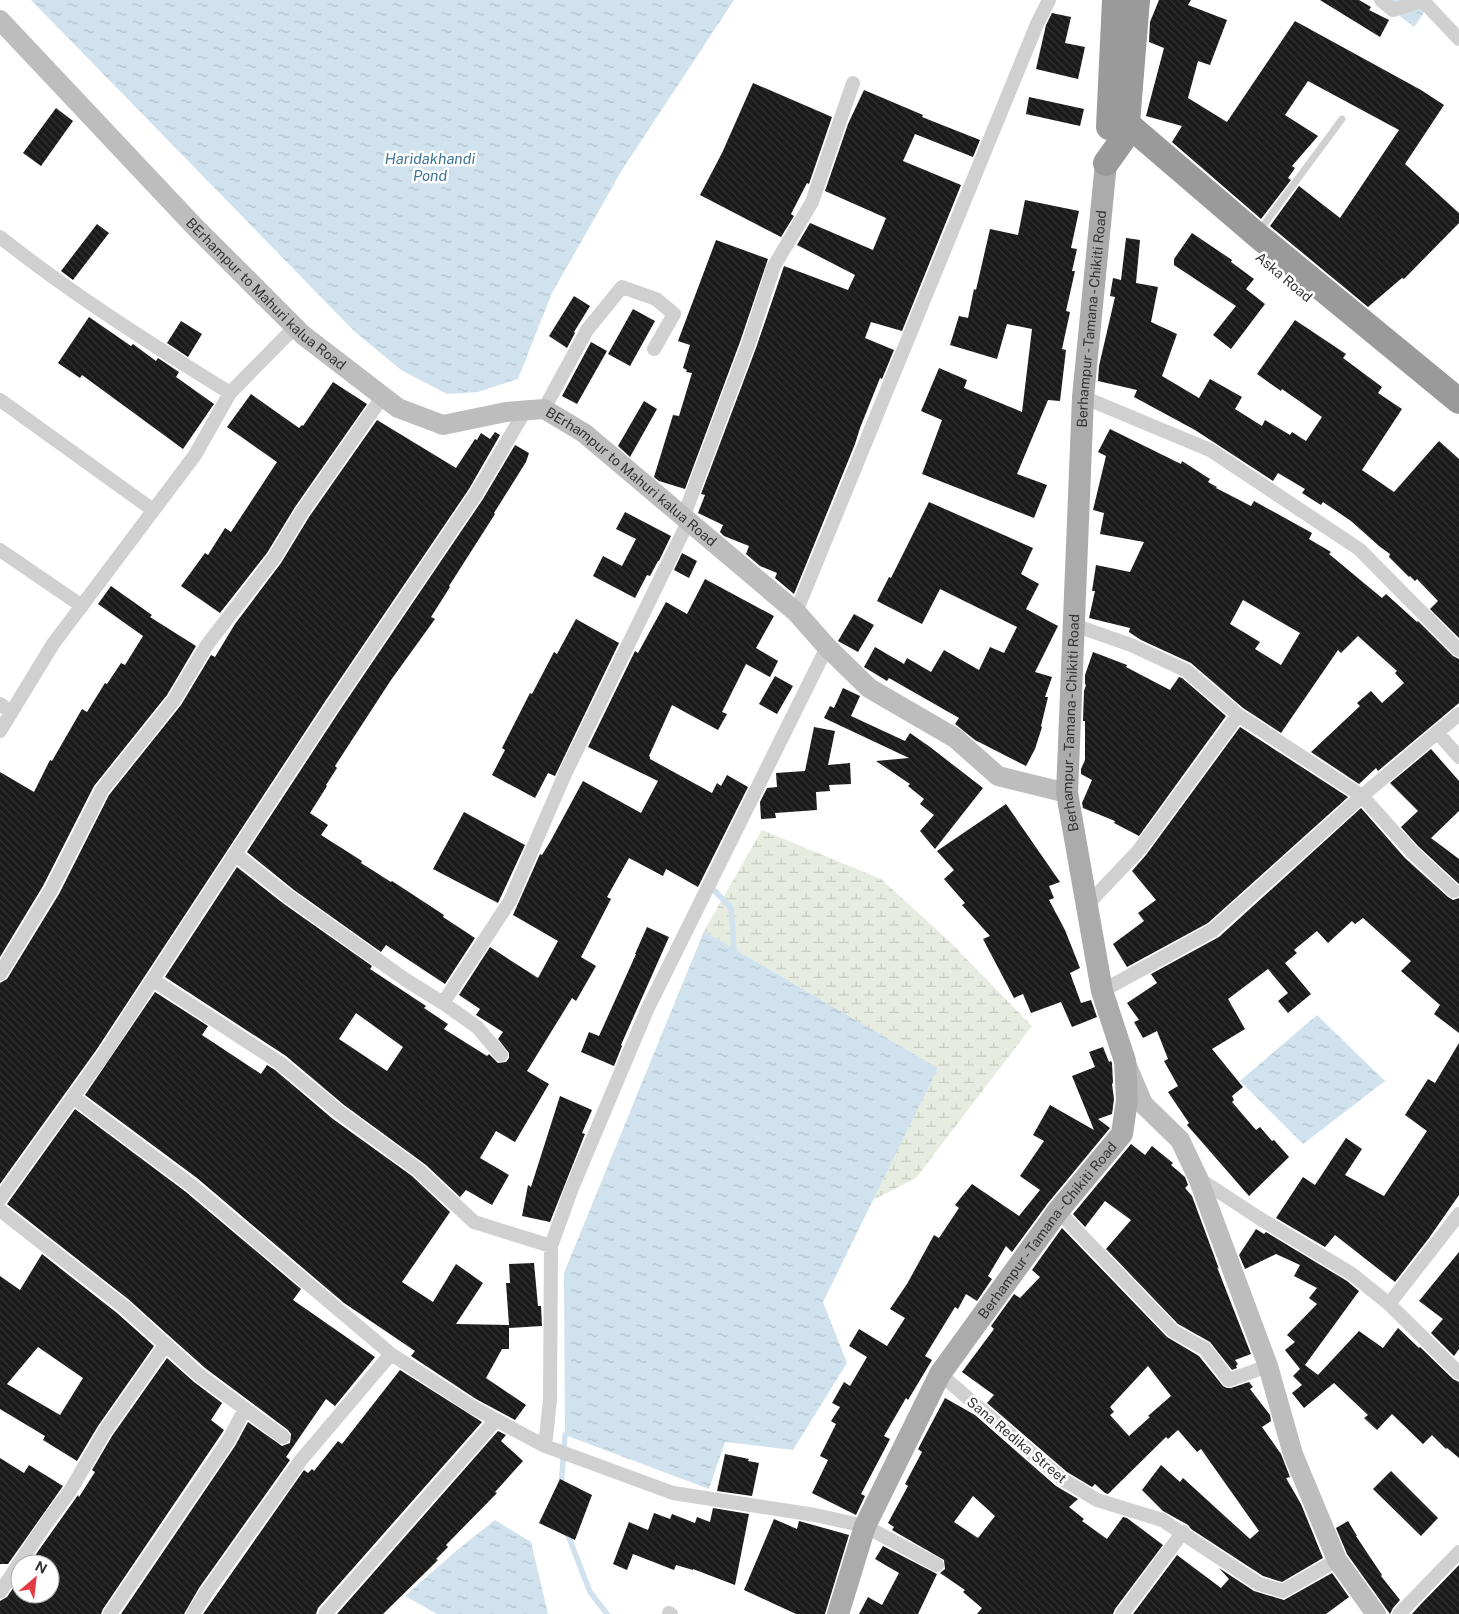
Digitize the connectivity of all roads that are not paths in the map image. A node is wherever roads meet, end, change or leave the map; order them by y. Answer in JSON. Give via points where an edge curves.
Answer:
{"nodes":[{"id":1,"x":1049,"y":0,"type":"edge"},
{"id":2,"x":1115,"y":0,"type":"edge"},
{"id":3,"x":1137,"y":0,"type":"edge"},
{"id":4,"x":1380,"y":0,"type":"edge"},
{"id":5,"x":1424,"y":0,"type":"edge"},
{"id":6,"x":0,"y":20,"type":"edge"},
{"id":7,"x":1459,"y":38,"type":"edge"},
{"id":8,"x":853,"y":83,"type":"dead end"},
{"id":9,"x":1342,"y":119,"type":"dead end"},
{"id":10,"x":1117,"y":127,"type":"junction"},
{"id":11,"x":1106,"y":163,"type":"joint"},
{"id":12,"x":1257,"y":235,"type":"junction"},
{"id":13,"x":0,"y":237,"type":"edge"},
{"id":14,"x":295,"y":327,"type":"junction"},
{"id":15,"x":654,"y":349,"type":"dead end"},
{"id":16,"x":230,"y":392,"type":"junction"},
{"id":17,"x":383,"y":396,"type":"junction"},
{"id":18,"x":1083,"y":397,"type":"junction"},
{"id":19,"x":0,"y":400,"type":"edge"},
{"id":20,"x":1459,"y":401,"type":"edge"},
{"id":21,"x":534,"y":410,"type":"junction"},
{"id":22,"x":1459,"y":421,"type":"edge"},
{"id":23,"x":153,"y":510,"type":"junction"},
{"id":24,"x":685,"y":520,"type":"junction"},
{"id":25,"x":0,"y":550,"type":"edge"},
{"id":26,"x":82,"y":606,"type":"junction"},
{"id":27,"x":796,"y":612,"type":"junction"},
{"id":28,"x":1074,"y":626,"type":"junction"},
{"id":29,"x":828,"y":647,"type":"junction"},
{"id":30,"x":1459,"y":650,"type":"edge"},
{"id":31,"x":6,"y":708,"type":"edge"},
{"id":32,"x":1459,"y":714,"type":"edge"},
{"id":33,"x":1238,"y":715,"type":"junction"},
{"id":34,"x":0,"y":731,"type":"edge"},
{"id":35,"x":1437,"y":732,"type":"junction"},
{"id":36,"x":1459,"y":757,"type":"edge"},
{"id":37,"x":1067,"y":794,"type":"junction"},
{"id":38,"x":1362,"y":796,"type":"junction"},
{"id":39,"x":235,"y":854,"type":"junction"},
{"id":40,"x":1454,"y":891,"type":"dead end"},
{"id":41,"x":1087,"y":905,"type":"junction"},
{"id":42,"x":0,"y":974,"type":"edge"},
{"id":43,"x":153,"y":980,"type":"junction"},
{"id":44,"x":1102,"y":991,"type":"junction"},
{"id":45,"x":443,"y":1003,"type":"junction"},
{"id":46,"x":501,"y":1055,"type":"dead end"},
{"id":47,"x":1125,"y":1061,"type":"junction"},
{"id":48,"x":73,"y":1097,"type":"junction"},
{"id":49,"x":1198,"y":1178,"type":"junction"},
{"id":50,"x":0,"y":1199,"type":"edge"},
{"id":51,"x":0,"y":1210,"type":"edge"},
{"id":52,"x":1058,"y":1211,"type":"junction"},
{"id":53,"x":1459,"y":1214,"type":"edge"},
{"id":54,"x":551,"y":1246,"type":"junction"},
{"id":55,"x":1390,"y":1304,"type":"junction"},
{"id":56,"x":166,"y":1344,"type":"junction"},
{"id":57,"x":391,"y":1354,"type":"junction"},
{"id":58,"x":1268,"y":1366,"type":"junction"},
{"id":59,"x":1459,"y":1373,"type":"edge"},
{"id":60,"x":940,"y":1374,"type":"junction"},
{"id":61,"x":245,"y":1409,"type":"junction"},
{"id":62,"x":496,"y":1420,"type":"junction"},
{"id":63,"x":283,"y":1437,"type":"dead end"},
{"id":64,"x":545,"y":1446,"type":"junction"},
{"id":65,"x":865,"y":1526,"type":"junction"},
{"id":66,"x":1183,"y":1532,"type":"junction"},
{"id":67,"x":1459,"y":1552,"type":"edge"},
{"id":68,"x":1337,"y":1560,"type":"junction"},
{"id":69,"x":937,"y":1565,"type":"dead end"},
{"id":70,"x":0,"y":1592,"type":"edge"},
{"id":71,"x":110,"y":1614,"type":"edge"},
{"id":72,"x":193,"y":1614,"type":"edge"},
{"id":73,"x":325,"y":1614,"type":"edge"},
{"id":74,"x":838,"y":1614,"type":"edge"},
{"id":75,"x":1122,"y":1614,"type":"edge"},
{"id":76,"x":1376,"y":1614,"type":"edge"},
{"id":77,"x":1399,"y":1614,"type":"edge"}],
"edges":[{"from":1,"to":27,"type":"street"},
{"from":2,"to":10,"type":"highway"},
{"from":3,"to":10,"type":"highway"},
{"from":4,"to":5,"type":"street","via":[[1393,10]]},
{"from":5,"to":7,"type":"street"},
{"from":6,"to":14,"type":"street","name":"BErhampur to Mahuri kalua Road","via":[[195,227]]},
{"from":8,"to":24,"type":"street","via":[[812,202],[774,266]]},
{"from":9,"to":12,"type":"lane"},
{"from":10,"to":11,"type":"highway"},
{"from":10,"to":12,"type":"highway"},
{"from":10,"to":22,"type":"highway","name":"Aska Road"},
{"from":11,"to":18,"type":"main road","name":"Berhampur - Tamana - Chikiti Road"},
{"from":12,"to":20,"type":"highway"},
{"from":13,"to":16,"type":"street","via":[[132,332]]},
{"from":14,"to":16,"type":"street"},
{"from":14,"to":17,"type":"street","name":"BErhampur to Mahuri kalua Road"},
{"from":15,"to":21,"type":"street","via":[[674,314],[656,299],[622,287],[587,330]]},
{"from":16,"to":23,"type":"street","via":[[195,455]]},
{"from":17,"to":21,"type":"street","name":"BErhampur to Mahuri kalua Road","via":[[398,408],[443,425],[506,412]]},
{"from":17,"to":42,"type":"street","via":[[274,558],[207,645],[174,700],[102,790],[51,890]]},
{"from":18,"to":28,"type":"main road","name":"Berhampur - Tamana - Chikiti Road"},
{"from":18,"to":30,"type":"street","via":[[1210,450],[1359,549]]},
{"from":19,"to":23,"type":"street"},
{"from":21,"to":24,"type":"street","name":"BErhampur to Mahuri kalua Road","via":[[584,433]]},
{"from":21,"to":39,"type":"street"},
{"from":23,"to":26,"type":"street"},
{"from":24,"to":27,"type":"street","name":"BErhampur to Mahuri kalua Road"},
{"from":24,"to":45,"type":"street","via":[[565,774],[510,901]]},
{"from":25,"to":26,"type":"street"},
{"from":26,"to":31,"type":"street"},
{"from":27,"to":29,"type":"street","name":"BErhampur to Mahuri kalua Road"},
{"from":28,"to":33,"type":"street","via":[[1131,645],[1187,671]]},
{"from":28,"to":37,"type":"main road","name":"Berhampur - Tamana - Chikiti Road"},
{"from":29,"to":37,"type":"street","name":"BErhampur to Mahuri kalua Road","via":[[869,688],[955,738],[998,776]]},
{"from":29,"to":54,"type":"street","via":[[647,1010]]},
{"from":31,"to":34,"type":"street"},
{"from":32,"to":35,"type":"street"},
{"from":33,"to":38,"type":"street"},
{"from":33,"to":41,"type":"street","via":[[1139,850]]},
{"from":35,"to":36,"type":"street"},
{"from":35,"to":38,"type":"street"},
{"from":37,"to":41,"type":"main road","name":"Berhampur - Tamana - Chikiti Road"},
{"from":38,"to":40,"type":"street","via":[[1412,852]]},
{"from":38,"to":44,"type":"street","via":[[1213,930]]},
{"from":39,"to":43,"type":"street"},
{"from":39,"to":45,"type":"street","via":[[290,897]]},
{"from":41,"to":44,"type":"main road","name":"Berhampur - Tamana - Chikiti Road"},
{"from":43,"to":48,"type":"street"},
{"from":43,"to":54,"type":"street","via":[[280,1063],[339,1112],[419,1170],[474,1222]]},
{"from":44,"to":47,"type":"main road","name":"Berhampur - Tamana - Chikiti Road"},
{"from":45,"to":46,"type":"street","via":[[477,1027]]},
{"from":47,"to":49,"type":"street","via":[[1143,1104],[1180,1140]]},
{"from":47,"to":52,"type":"main road","name":"Berhampur - Tamana - Chikiti Road","via":[[1127,1100],[1122,1134]]},
{"from":48,"to":50,"type":"street"},
{"from":48,"to":57,"type":"street","via":[[214,1204]]},
{"from":49,"to":55,"type":"street","via":[[1352,1274]]},
{"from":49,"to":58,"type":"street"},
{"from":51,"to":56,"type":"street"},
{"from":52,"to":58,"type":"street","via":[[1173,1331],[1205,1349],[1229,1380]]},
{"from":52,"to":60,"type":"main road","name":"Berhampur - Tamana - Chikiti Road"},
{"from":53,"to":55,"type":"street"},
{"from":54,"to":64,"type":"street","via":[[550,1400]]},
{"from":55,"to":59,"type":"street"},
{"from":56,"to":61,"type":"street","via":[[199,1375]]},
{"from":56,"to":70,"type":"street"},
{"from":57,"to":62,"type":"street"},
{"from":57,"to":72,"type":"street","via":[[301,1460]]},
{"from":58,"to":68,"type":"street","via":[[1293,1454]]},
{"from":60,"to":65,"type":"main road","name":"Berhampur - Tamana - Chikiti Road"},
{"from":60,"to":66,"type":"street","name":"Sana Redika Street","via":[[1062,1479],[1097,1500],[1162,1520]]},
{"from":61,"to":63,"type":"street"},
{"from":61,"to":71,"type":"street","via":[[228,1441]]},
{"from":62,"to":64,"type":"street"},
{"from":62,"to":73,"type":"street"},
{"from":64,"to":65,"type":"street","via":[[673,1493]]},
{"from":65,"to":69,"type":"street"},
{"from":65,"to":74,"type":"main road","name":"Berhampur - Tamana - Chikiti Road"},
{"from":66,"to":68,"type":"street","name":"Sana Redika Street","via":[[1259,1584],[1283,1591]]},
{"from":66,"to":75,"type":"street"},
{"from":67,"to":77,"type":"street"},
{"from":68,"to":76,"type":"street"}]}
